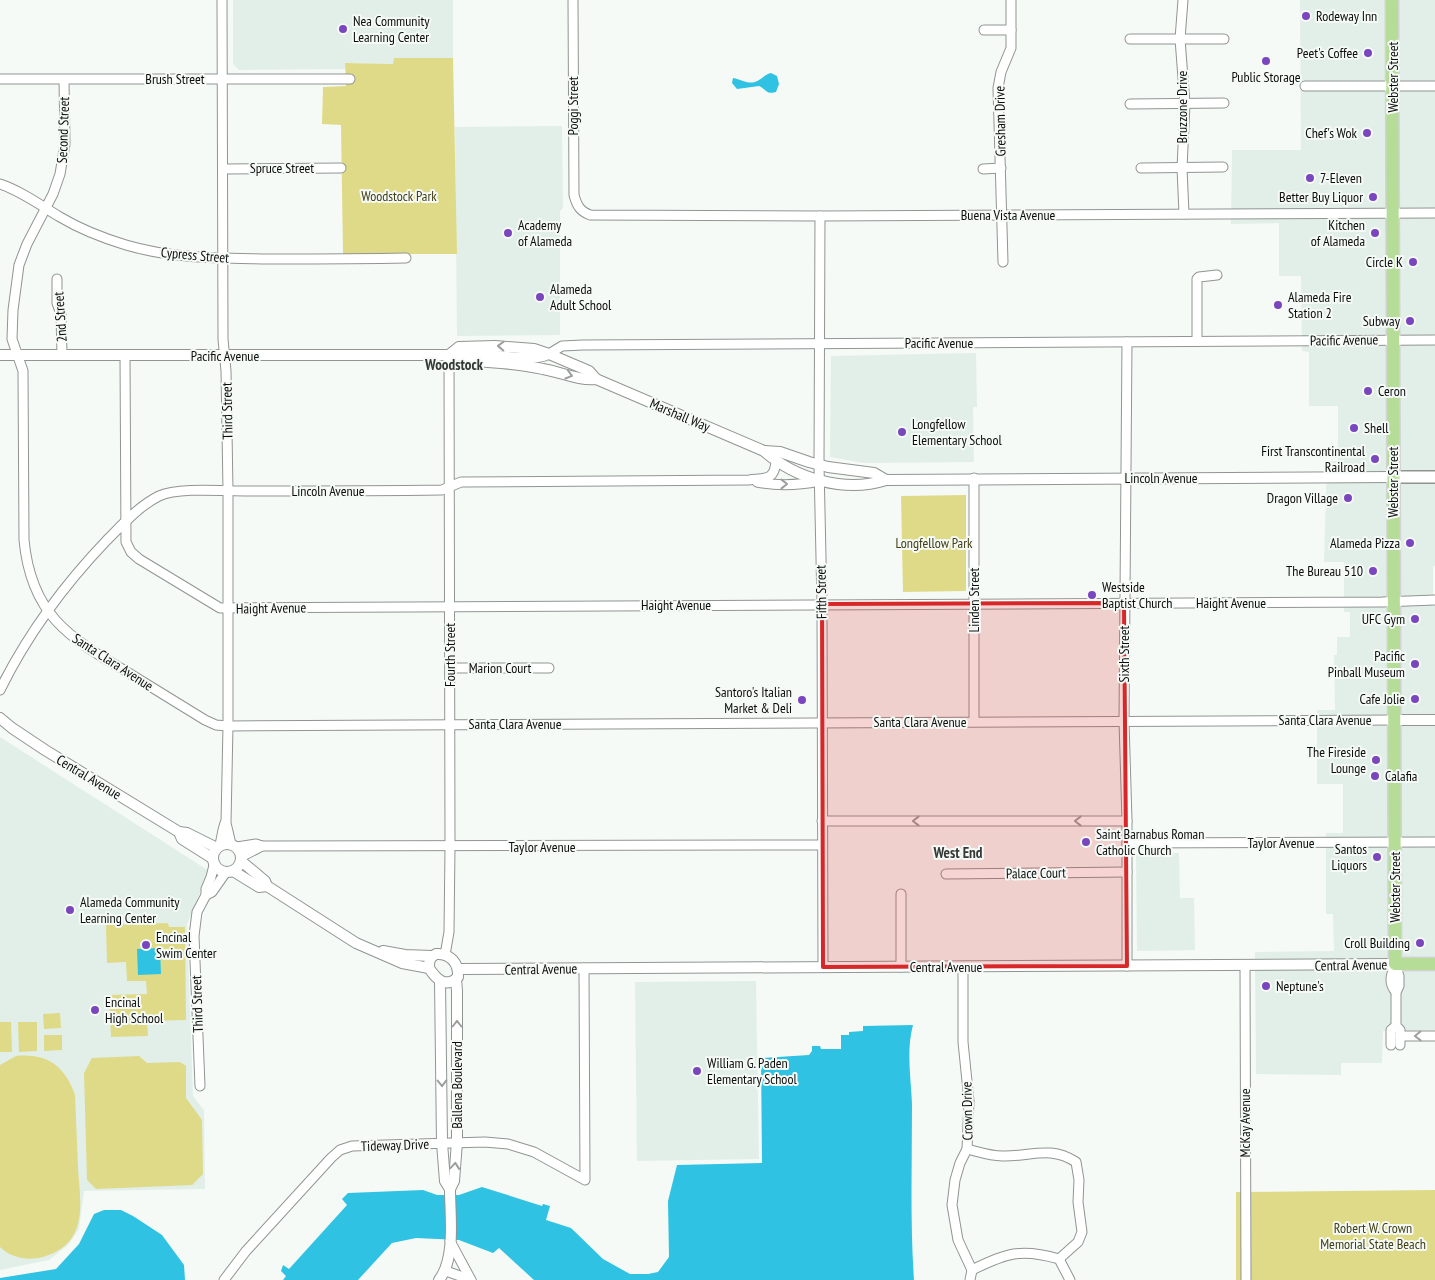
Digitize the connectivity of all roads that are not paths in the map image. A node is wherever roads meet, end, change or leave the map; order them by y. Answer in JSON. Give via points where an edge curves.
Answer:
{"nodes":[{"id":1,"x":222,"y":0,"type":"edge"},
{"id":2,"x":573,"y":0,"type":"edge"},
{"id":3,"x":1011,"y":0,"type":"edge"},
{"id":4,"x":1183,"y":0,"type":"edge"},
{"id":5,"x":1392,"y":0,"type":"edge"},
{"id":6,"x":984,"y":30,"type":"dead end"},
{"id":7,"x":1011,"y":30,"type":"junction"},
{"id":8,"x":1180,"y":39,"type":"junction"},
{"id":9,"x":1224,"y":39,"type":"dead end"},
{"id":10,"x":1130,"y":40,"type":"dead end"},
{"id":11,"x":222,"y":79,"type":"junction"},
{"id":12,"x":350,"y":79,"type":"dead end"},
{"id":13,"x":0,"y":80,"type":"edge"},
{"id":14,"x":64,"y":80,"type":"junction"},
{"id":15,"x":1306,"y":86,"type":"dead end"},
{"id":16,"x":1393,"y":86,"type":"junction"},
{"id":17,"x":1435,"y":86,"type":"edge"},
{"id":18,"x":1224,"y":103,"type":"dead end"},
{"id":19,"x":1130,"y":104,"type":"dead end"},
{"id":20,"x":1185,"y":104,"type":"junction"},
{"id":21,"x":1224,"y":167,"type":"dead end"},
{"id":22,"x":223,"y":168,"type":"junction"},
{"id":23,"x":341,"y":168,"type":"dead end"},
{"id":24,"x":1001,"y":168,"type":"junction"},
{"id":25,"x":1141,"y":168,"type":"dead end"},
{"id":26,"x":1182,"y":168,"type":"junction"},
{"id":27,"x":983,"y":169,"type":"dead end"},
{"id":28,"x":0,"y":184,"type":"edge"},
{"id":29,"x":45,"y":208,"type":"junction"},
{"id":30,"x":581,"y":211,"type":"joint"},
{"id":31,"x":1393,"y":213,"type":"junction"},
{"id":32,"x":1435,"y":213,"type":"edge"},
{"id":33,"x":1184,"y":214,"type":"junction"},
{"id":34,"x":1002,"y":215,"type":"junction"},
{"id":35,"x":820,"y":216,"type":"junction"},
{"id":36,"x":222,"y":258,"type":"junction"},
{"id":37,"x":406,"y":258,"type":"dead end"},
{"id":38,"x":1002,"y":262,"type":"dead end"},
{"id":39,"x":1217,"y":275,"type":"dead end"},
{"id":40,"x":57,"y":279,"type":"dead end"},
{"id":41,"x":1393,"y":340,"type":"junction"},
{"id":42,"x":1435,"y":340,"type":"edge"},
{"id":43,"x":1197,"y":341,"type":"junction"},
{"id":44,"x":1127,"y":342,"type":"junction"},
{"id":45,"x":820,"y":344,"type":"junction"},
{"id":46,"x":549,"y":354,"type":"junction"},
{"id":47,"x":0,"y":355,"type":"edge"},
{"id":48,"x":18,"y":355,"type":"junction"},
{"id":49,"x":62,"y":355,"type":"junction"},
{"id":50,"x":125,"y":355,"type":"junction"},
{"id":51,"x":449,"y":355,"type":"junction"},
{"id":52,"x":225,"y":356,"type":"junction"},
{"id":53,"x":542,"y":368,"type":"joint"},
{"id":54,"x":596,"y":379,"type":"junction"},
{"id":55,"x":764,"y":451,"type":"junction"},
{"id":56,"x":776,"y":462,"type":"junction"},
{"id":57,"x":819,"y":465,"type":"junction"},
{"id":58,"x":863,"y":473,"type":"junction"},
{"id":59,"x":1393,"y":477,"type":"junction"},
{"id":60,"x":1435,"y":477,"type":"edge"},
{"id":61,"x":974,"y":478,"type":"junction"},
{"id":62,"x":1126,"y":478,"type":"junction"},
{"id":63,"x":749,"y":480,"type":"junction"},
{"id":64,"x":886,"y":480,"type":"junction"},
{"id":65,"x":819,"y":481,"type":"junction"},
{"id":66,"x":450,"y":486,"type":"junction"},
{"id":67,"x":228,"y":491,"type":"junction"},
{"id":68,"x":126,"y":520,"type":"junction"},
{"id":69,"x":1435,"y":600,"type":"edge"},
{"id":70,"x":1394,"y":601,"type":"junction"},
{"id":71,"x":1124,"y":603,"type":"junction"},
{"id":72,"x":822,"y":604,"type":"junction"},
{"id":73,"x":974,"y":604,"type":"junction"},
{"id":74,"x":450,"y":606,"type":"junction"},
{"id":75,"x":227,"y":608,"type":"junction"},
{"id":76,"x":47,"y":610,"type":"junction"},
{"id":77,"x":450,"y":668,"type":"junction"},
{"id":78,"x":550,"y":668,"type":"dead end"},
{"id":79,"x":0,"y":690,"type":"edge"},
{"id":80,"x":0,"y":718,"type":"edge"},
{"id":81,"x":1394,"y":720,"type":"junction"},
{"id":82,"x":1435,"y":720,"type":"edge"},
{"id":83,"x":1124,"y":721,"type":"junction"},
{"id":84,"x":822,"y":722,"type":"junction"},
{"id":85,"x":974,"y":722,"type":"junction"},
{"id":86,"x":451,"y":725,"type":"junction"},
{"id":87,"x":228,"y":726,"type":"junction"},
{"id":88,"x":1127,"y":820,"type":"junction"},
{"id":89,"x":822,"y":821,"type":"junction"},
{"id":90,"x":226,"y":823,"type":"junction"},
{"id":91,"x":179,"y":832,"type":"junction"},
{"id":92,"x":1395,"y":842,"type":"junction"},
{"id":93,"x":1435,"y":842,"type":"edge"},
{"id":94,"x":1127,"y":843,"type":"junction"},
{"id":95,"x":218,"y":846,"type":"junction"},
{"id":96,"x":822,"y":846,"type":"junction"},
{"id":97,"x":450,"y":847,"type":"junction"},
{"id":98,"x":237,"y":852,"type":"junction"},
{"id":99,"x":213,"y":861,"type":"junction"},
{"id":100,"x":230,"y":872,"type":"junction"},
{"id":101,"x":1127,"y":872,"type":"junction"},
{"id":102,"x":946,"y":874,"type":"dead end"},
{"id":103,"x":267,"y":886,"type":"junction"},
{"id":104,"x":901,"y":894,"type":"dead end"},
{"id":105,"x":206,"y":895,"type":"junction"},
{"id":106,"x":374,"y":950,"type":"junction"},
{"id":107,"x":445,"y":955,"type":"junction"},
{"id":108,"x":432,"y":956,"type":"junction"},
{"id":109,"x":1395,"y":964,"type":"junction"},
{"id":110,"x":1435,"y":964,"type":"edge"},
{"id":111,"x":1127,"y":966,"type":"junction"},
{"id":112,"x":1245,"y":966,"type":"junction"},
{"id":113,"x":822,"y":967,"type":"junction"},
{"id":114,"x":902,"y":967,"type":"junction"},
{"id":115,"x":963,"y":967,"type":"junction"},
{"id":116,"x":429,"y":968,"type":"junction"},
{"id":117,"x":584,"y":968,"type":"junction"},
{"id":118,"x":457,"y":974,"type":"junction"},
{"id":119,"x":440,"y":981,"type":"junction"},
{"id":120,"x":1435,"y":1036,"type":"edge"},
{"id":121,"x":200,"y":1086,"type":"dead end"},
{"id":122,"x":457,"y":1142,"type":"junction"},
{"id":123,"x":442,"y":1143,"type":"junction"},
{"id":124,"x":967,"y":1149,"type":"junction"},
{"id":125,"x":450,"y":1190,"type":"junction"},
{"id":126,"x":450,"y":1241,"type":"junction"},
{"id":127,"x":1059,"y":1259,"type":"junction"},
{"id":128,"x":972,"y":1270,"type":"junction"},
{"id":129,"x":446,"y":1271,"type":"junction"},
{"id":130,"x":224,"y":1280,"type":"edge"},
{"id":131,"x":440,"y":1280,"type":"edge"},
{"id":132,"x":471,"y":1280,"type":"edge"},
{"id":133,"x":970,"y":1280,"type":"edge"},
{"id":134,"x":1070,"y":1280,"type":"edge"},
{"id":135,"x":1246,"y":1280,"type":"edge"}],
"edges":[{"from":1,"to":11,"type":"street","name":"Third Street"},
{"from":2,"to":30,"type":"street","name":"Poggi Street","via":[[574,195]]},
{"from":3,"to":7,"type":"street","name":"Gresham Drive"},
{"from":4,"to":8,"type":"street","name":"Bruzzone Drive"},
{"from":5,"to":16,"type":"main road","name":"Webster Street"},
{"from":6,"to":7,"type":"street"},
{"from":7,"to":24,"type":"street","name":"Gresham Drive","via":[[1011,48],[998,88]]},
{"from":8,"to":9,"type":"street"},
{"from":8,"to":10,"type":"street"},
{"from":8,"to":20,"type":"street","name":"Bruzzone Drive"},
{"from":11,"to":12,"type":"street","name":"Brush Street"},
{"from":11,"to":14,"type":"street","name":"Brush Street"},
{"from":11,"to":22,"type":"street","name":"Third Street"},
{"from":13,"to":14,"type":"street","name":"Brush Street"},
{"from":14,"to":29,"type":"street","name":"Second Street","via":[[63,160]]},
{"from":15,"to":16,"type":"street"},
{"from":16,"to":17,"type":"street"},
{"from":16,"to":31,"type":"main road","name":"Webster Street"},
{"from":18,"to":20,"type":"street"},
{"from":19,"to":20,"type":"street"},
{"from":20,"to":26,"type":"street","name":"Bruzzone Drive"},
{"from":21,"to":26,"type":"street"},
{"from":22,"to":23,"type":"street","name":"Spruce Street"},
{"from":22,"to":36,"type":"street","name":"Third Street"},
{"from":24,"to":27,"type":"street"},
{"from":24,"to":34,"type":"street","name":"Gresham Drive"},
{"from":25,"to":26,"type":"street"},
{"from":26,"to":33,"type":"street","name":"Bruzzone Drive"},
{"from":28,"to":29,"type":"street","name":"Cypress Street"},
{"from":29,"to":36,"type":"street","name":"Cypress Street","via":[[69,222],[126,245],[189,258]]},
{"from":29,"to":48,"type":"street","name":"Santa Clara Avenue","via":[[19,265],[12,339]]},
{"from":30,"to":35,"type":"street","name":"Buena Vista Avenue","via":[[601,216]]},
{"from":31,"to":32,"type":"street","name":"Buena Vista Avenue"},
{"from":31,"to":33,"type":"street","name":"Buena Vista Avenue"},
{"from":31,"to":41,"type":"main road","name":"Webster Street"},
{"from":33,"to":34,"type":"street","name":"Buena Vista Avenue"},
{"from":34,"to":35,"type":"street","name":"Buena Vista Avenue"},
{"from":34,"to":38,"type":"street","name":"Gresham Drive"},
{"from":35,"to":45,"type":"street","name":"Fifth Street"},
{"from":36,"to":37,"type":"street","name":"Cypress Street"},
{"from":36,"to":52,"type":"street","name":"Third Street"},
{"from":39,"to":43,"type":"street","via":[[1197,279]]},
{"from":40,"to":49,"type":"street","name":"2nd Street"},
{"from":41,"to":42,"type":"street","name":"Pacific Avenue"},
{"from":41,"to":43,"type":"street","name":"Pacific Avenue"},
{"from":41,"to":59,"type":"main road","name":"Webster Street"},
{"from":43,"to":44,"type":"street","name":"Pacific Avenue"},
{"from":44,"to":45,"type":"street","name":"Pacific Avenue"},
{"from":44,"to":62,"type":"street","name":"Sixth Street"},
{"from":45,"to":46,"type":"street","name":"Pacific Avenue","via":[[562,346]]},
{"from":45,"to":57,"type":"street","name":"Fifth Street"},
{"from":46,"to":51,"type":"street","via":[[541,358]]},
{"from":46,"to":54,"type":"street","name":"Marshall Way","via":[[588,371]]},
{"from":47,"to":48,"type":"street","name":"Pacific Avenue"},
{"from":48,"to":49,"type":"street","name":"Pacific Avenue"},
{"from":48,"to":76,"type":"street","name":"Santa Clara Avenue","via":[[24,371],[25,558]]},
{"from":49,"to":50,"type":"street","name":"Pacific Avenue"},
{"from":50,"to":52,"type":"street","name":"Pacific Avenue"},
{"from":50,"to":68,"type":"street","name":"Haight Avenue"},
{"from":51,"to":52,"type":"street","name":"Pacific Avenue"},
{"from":51,"to":53,"type":"street","name":"Pacific Avenue","via":[[457,361]]},
{"from":51,"to":66,"type":"street","name":"Fourth Street"},
{"from":52,"to":67,"type":"street","name":"Third Street"},
{"from":53,"to":54,"type":"street","name":"Marshall Way","one_way":true,"via":[[586,380]]},
{"from":54,"to":55,"type":"street","name":"Marshall Way"},
{"from":55,"to":56,"type":"street","name":"Marshall Way"},
{"from":55,"to":57,"type":"street","name":"Marshall Way","via":[[780,452]]},
{"from":56,"to":63,"type":"street","name":"Lincoln Avenue","via":[[770,477]]},
{"from":56,"to":65,"type":"street","name":"Marshall Way"},
{"from":57,"to":58,"type":"street","name":"Lincoln Avenue"},
{"from":57,"to":65,"type":"street","name":"Fifth Street"},
{"from":58,"to":64,"type":"street","name":"Lincoln Avenue","via":[[874,473]]},
{"from":58,"to":65,"type":"street"},
{"from":59,"to":60,"type":"main road","name":"Lincoln Avenue"},
{"from":59,"to":62,"type":"street","name":"Lincoln Avenue"},
{"from":59,"to":70,"type":"main road","name":"Webster Street"},
{"from":61,"to":62,"type":"street","name":"Lincoln Avenue"},
{"from":61,"to":64,"type":"street","name":"Lincoln Avenue"},
{"from":61,"to":73,"type":"street","name":"Linden Street"},
{"from":62,"to":71,"type":"street","name":"Sixth Street"},
{"from":63,"to":65,"type":"street","name":"Lincoln Avenue","one_way":true,"via":[[768,484]]},
{"from":63,"to":66,"type":"street","name":"Lincoln Avenue","via":[[461,482]]},
{"from":64,"to":65,"type":"street","name":"Lincoln Avenue","via":[[874,484]]},
{"from":65,"to":72,"type":"street","name":"Fifth Street"},
{"from":66,"to":67,"type":"street","name":"Lincoln Avenue","via":[[442,490]]},
{"from":66,"to":74,"type":"street","name":"Fourth Street"},
{"from":67,"to":68,"type":"street","name":"Lincoln Avenue","via":[[160,495]]},
{"from":67,"to":75,"type":"street","name":"Third Street"},
{"from":68,"to":75,"type":"street","name":"Haight Avenue","via":[[126,542],[139,560],[220,608]]},
{"from":68,"to":76,"type":"street","name":"Lincoln Avenue"},
{"from":69,"to":70,"type":"street","name":"Haight Avenue"},
{"from":70,"to":71,"type":"street","name":"Haight Avenue"},
{"from":70,"to":81,"type":"main road","name":"Webster Street"},
{"from":71,"to":73,"type":"street","name":"Haight Avenue"},
{"from":71,"to":83,"type":"street","name":"Sixth Street"},
{"from":72,"to":73,"type":"street","name":"Haight Avenue"},
{"from":72,"to":74,"type":"street","name":"Haight Avenue"},
{"from":72,"to":84,"type":"street","name":"Fifth Street"},
{"from":73,"to":85,"type":"street","name":"Linden Street"},
{"from":74,"to":75,"type":"street","name":"Haight Avenue"},
{"from":74,"to":77,"type":"street","name":"Fourth Street"},
{"from":75,"to":87,"type":"street","name":"Third Street"},
{"from":76,"to":79,"type":"street","name":"Lincoln Avenue","via":[[20,651]]},
{"from":76,"to":87,"type":"street","name":"Santa Clara Avenue","via":[[63,630],[82,645],[206,720]]},
{"from":77,"to":78,"type":"street","name":"Marion Court"},
{"from":77,"to":86,"type":"street","name":"Fourth Street"},
{"from":80,"to":91,"type":"street","name":"Central Avenue","via":[[45,750]]},
{"from":81,"to":82,"type":"street","name":"Santa Clara Avenue"},
{"from":81,"to":83,"type":"street","name":"Santa Clara Avenue"},
{"from":81,"to":92,"type":"main road","name":"Webster Street"},
{"from":83,"to":85,"type":"street","name":"Santa Clara Avenue"},
{"from":83,"to":88,"type":"street","name":"Sixth Street"},
{"from":84,"to":85,"type":"street","name":"Santa Clara Avenue"},
{"from":84,"to":86,"type":"street","name":"Santa Clara Avenue"},
{"from":84,"to":89,"type":"street","name":"Fifth Street"},
{"from":86,"to":87,"type":"street","name":"Santa Clara Avenue"},
{"from":86,"to":97,"type":"street","name":"Fourth Street"},
{"from":87,"to":90,"type":"street","name":"Third Street"},
{"from":88,"to":89,"type":"street","one_way":true},
{"from":88,"to":94,"type":"street","name":"Sixth Street"},
{"from":89,"to":96,"type":"street","name":"Fifth Street"},
{"from":90,"to":95,"type":"street","name":"Third Street"},
{"from":90,"to":98,"type":"street","name":"Third Street"},
{"from":91,"to":95,"type":"street","name":"Central Avenue"},
{"from":91,"to":99,"type":"street","name":"Central Avenue","via":[[182,839]]},
{"from":92,"to":93,"type":"street","name":"Taylor Avenue"},
{"from":92,"to":94,"type":"street","name":"Taylor Avenue"},
{"from":92,"to":109,"type":"main road","name":"Webster Street"},
{"from":94,"to":101,"type":"street","name":"Sixth Street"},
{"from":95,"to":98,"type":"street"},
{"from":95,"to":99,"type":"street"},
{"from":96,"to":97,"type":"street","name":"Taylor Avenue"},
{"from":96,"to":113,"type":"street","name":"Fifth Street"},
{"from":97,"to":98,"type":"street","name":"Taylor Avenue","via":[[262,846]]},
{"from":97,"to":107,"type":"street","name":"Fourth Street","via":[[449,932]]},
{"from":98,"to":100,"type":"street"},
{"from":98,"to":103,"type":"street"},
{"from":99,"to":100,"type":"street","name":"Central Avenue","via":[[222,871]]},
{"from":99,"to":105,"type":"street","name":"Third Street"},
{"from":100,"to":103,"type":"street","via":[[259,887]]},
{"from":100,"to":105,"type":"street","name":"Third Street"},
{"from":101,"to":102,"type":"street","name":"Palace Court"},
{"from":101,"to":111,"type":"street","name":"Sixth Street"},
{"from":103,"to":106,"type":"street","via":[[356,943]]},
{"from":104,"to":114,"type":"street"},
{"from":105,"to":121,"type":"street","name":"Third Street","via":[[197,912],[194,936]]},
{"from":106,"to":108,"type":"street"},
{"from":106,"to":116,"type":"street","via":[[402,963]]},
{"from":107,"to":108,"type":"street"},
{"from":107,"to":118,"type":"street","via":[[454,961]]},
{"from":108,"to":116,"type":"street"},
{"from":109,"to":110,"type":"main road","name":"Central Avenue"},
{"from":109,"to":112,"type":"street","name":"Central Avenue"},
{"from":120,"to":109,"type":"street","name":"Webster Street","one_way":true,"via":[[1397,1042],[1400,1030],[1396,1026],[1396,992],[1400,976]]},
{"from":111,"to":112,"type":"street","name":"Central Avenue"},
{"from":111,"to":115,"type":"street","name":"Central Avenue"},
{"from":112,"to":135,"type":"street","name":"McKay Avenue"},
{"from":113,"to":114,"type":"street","name":"Central Avenue"},
{"from":113,"to":117,"type":"street","name":"Central Avenue"},
{"from":114,"to":115,"type":"street","name":"Central Avenue"},
{"from":115,"to":124,"type":"street","name":"Crown Drive"},
{"from":116,"to":119,"type":"street"},
{"from":117,"to":118,"type":"street","name":"Central Avenue"},
{"from":117,"to":122,"type":"street","name":"Tideway Drive","via":[[585,1180],[534,1152],[508,1144]]},
{"from":118,"to":119,"type":"street","via":[[453,982]]},
{"from":122,"to":118,"type":"street","name":"Ballena Boulevard","one_way":true},
{"from":119,"to":123,"type":"street","name":"Ballena Boulevard","one_way":true},
{"from":122,"to":123,"type":"street","name":"Tideway Drive"},
{"from":125,"to":122,"type":"street","name":"Ballena Boulevard","one_way":true,"via":[[454,1181]]},
{"from":123,"to":125,"type":"street","name":"Ballena Boulevard","via":[[445,1181]]},
{"from":123,"to":130,"type":"street","name":"Tideway Drive","via":[[352,1146],[340,1150],[246,1251]]},
{"from":124,"to":127,"type":"street","via":[[1002,1156],[1049,1152],[1064,1154],[1076,1162],[1082,1232],[1078,1242]]},
{"from":124,"to":128,"type":"street","name":"Crown Drive","via":[[955,1180],[952,1205],[958,1240]]},
{"from":125,"to":126,"type":"street","name":"Ballena Boulevard"},
{"from":126,"to":129,"type":"street","name":"Ballena Boulevard"},
{"from":126,"to":132,"type":"street"},
{"from":127,"to":128,"type":"street","via":[[1023,1252],[998,1257]]},
{"from":127,"to":134,"type":"street"},
{"from":128,"to":133,"type":"street"},
{"from":129,"to":131,"type":"street","name":"Ballena Boulevard"},
{"from":129,"to":132,"type":"street"}]}
